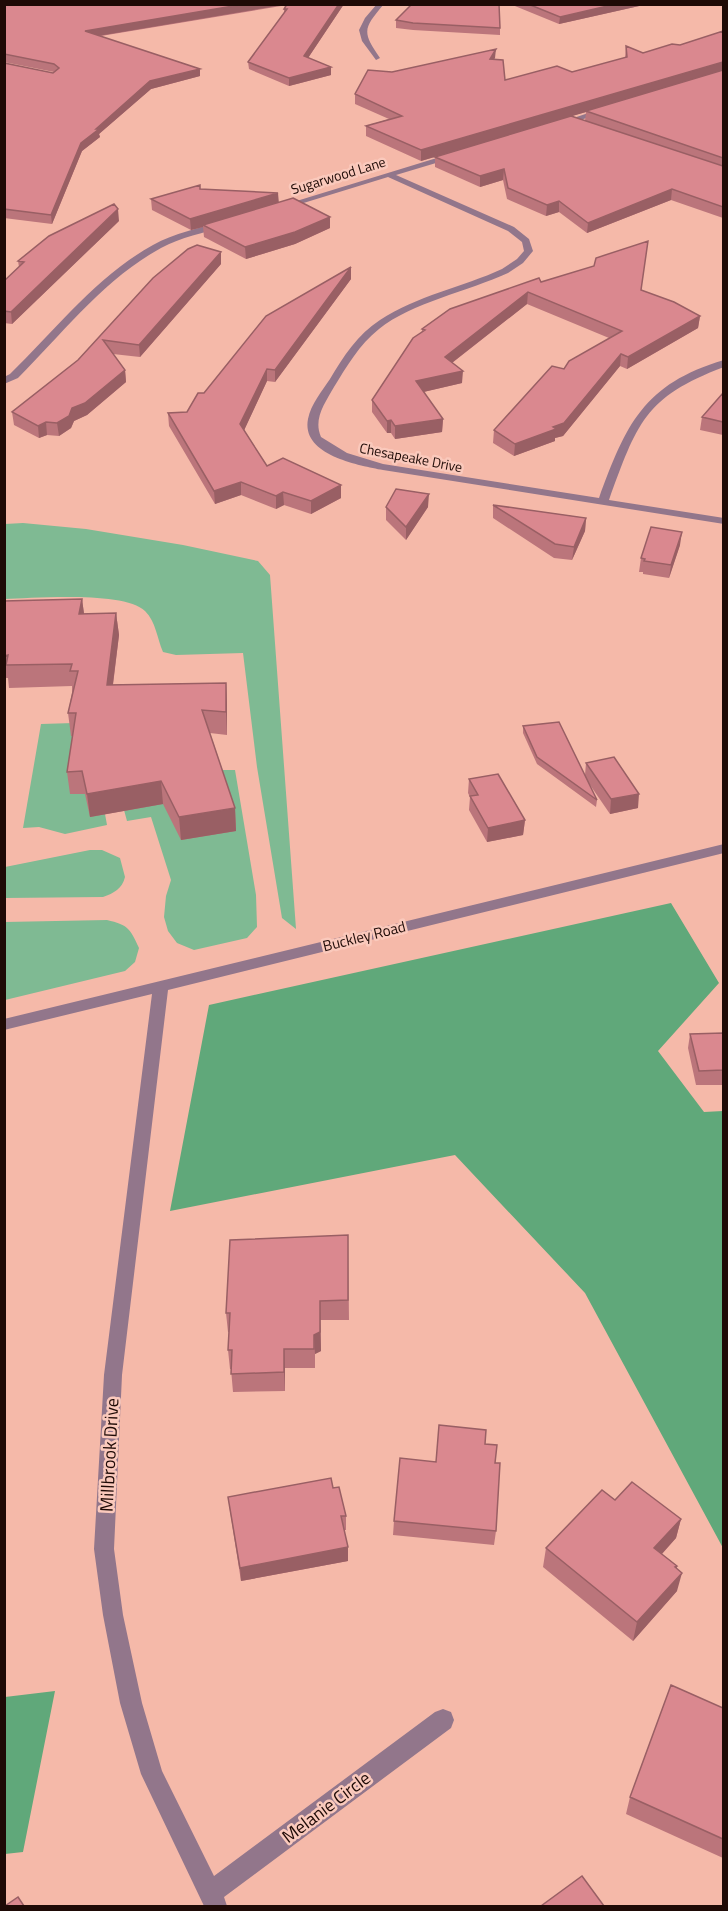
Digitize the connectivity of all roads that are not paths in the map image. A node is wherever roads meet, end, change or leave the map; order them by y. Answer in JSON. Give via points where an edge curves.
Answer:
{"nodes":[{"id":1,"x":381,"y":4,"type":"edge"},
{"id":2,"x":376,"y":58,"type":"dead end"},
{"id":3,"x":614,"y":108,"type":"edge"},
{"id":4,"x":570,"y":121,"type":"junction"},
{"id":5,"x":547,"y":128,"type":"edge"},
{"id":6,"x":590,"y":128,"type":"edge"},
{"id":7,"x":468,"y":151,"type":"edge"},
{"id":8,"x":388,"y":174,"type":"junction"},
{"id":9,"x":275,"y":208,"type":"edge"},
{"id":10,"x":230,"y":222,"type":"edge"},
{"id":11,"x":723,"y":363,"type":"edge"},
{"id":12,"x":4,"y":381,"type":"edge"},
{"id":13,"x":603,"y":502,"type":"junction"},
{"id":14,"x":723,"y":521,"type":"edge"},
{"id":15,"x":723,"y":848,"type":"edge"},
{"id":16,"x":160,"y":986,"type":"junction"},
{"id":17,"x":4,"y":1024,"type":"edge"},
{"id":18,"x":443,"y":1720,"type":"dead end"},
{"id":19,"x":213,"y":1900,"type":"edge"}],
"edges":[{"from":1,"to":2,"type":"street","via":[[360,31]]},
{"from":3,"to":4,"type":"street"},
{"from":4,"to":5,"type":"street"},
{"from":4,"to":6,"type":"street"},
{"from":7,"to":8,"type":"street","name":"Sugarwood Lane"},
{"from":8,"to":9,"type":"street","name":"Sugarwood Lane"},
{"from":8,"to":13,"type":"street","name":"Chesapeake Drive","via":[[511,230],[526,241],[529,251],[523,261],[497,275],[417,304],[365,335],[312,418],[314,435],[325,447],[352,460]]},
{"from":10,"to":12,"type":"street","via":[[159,245],[129,264],[14,376]]},
{"from":11,"to":13,"type":"street","via":[[662,391],[638,417]]},
{"from":13,"to":14,"type":"street","name":"Chesapeake Drive"},
{"from":15,"to":16,"type":"street","name":"Buckley Road"},
{"from":16,"to":17,"type":"street","name":"Buckley Road"},
{"from":16,"to":19,"type":"street","name":"Millbrook Drive","via":[[113,1375],[104,1549],[128,1692],[152,1774]]},
{"from":18,"to":19,"type":"street","name":"Melanie Circle"}]}
